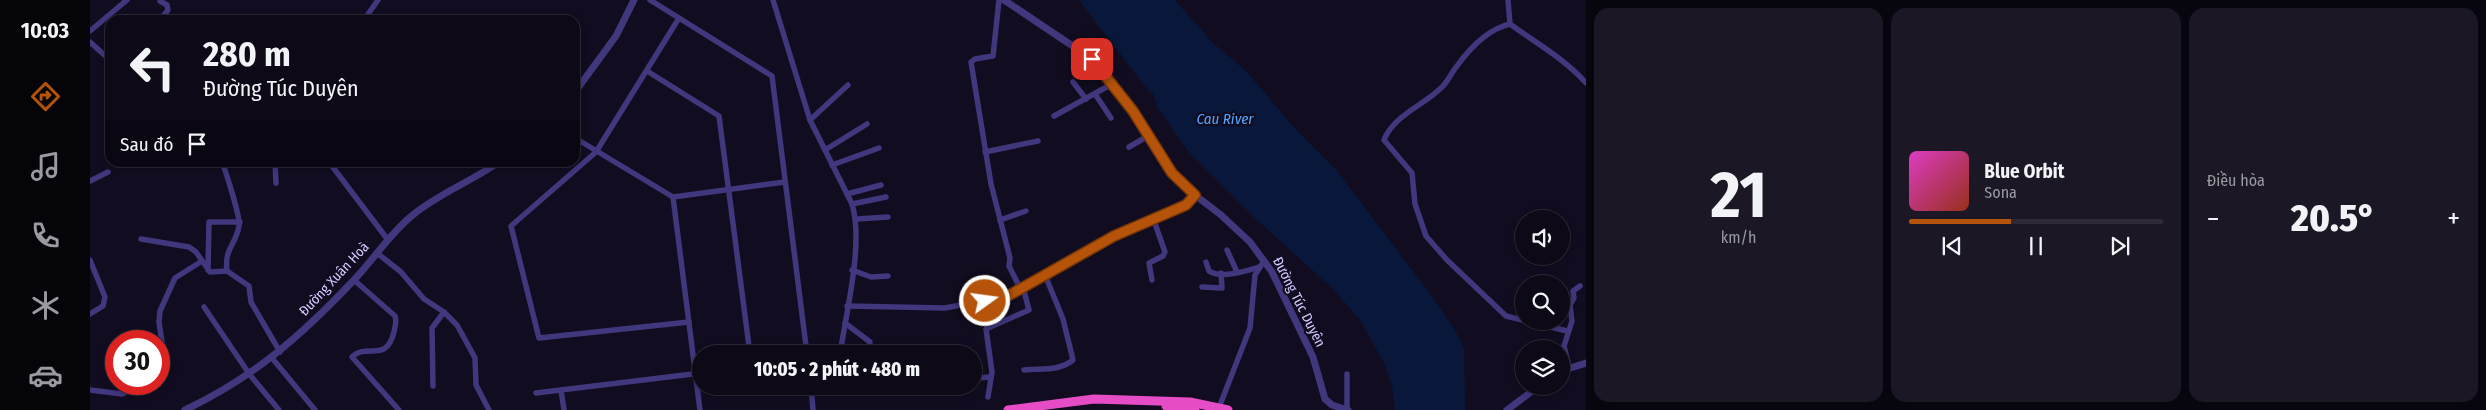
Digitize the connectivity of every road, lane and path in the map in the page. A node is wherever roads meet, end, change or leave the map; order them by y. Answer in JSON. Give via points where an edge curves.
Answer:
{"nodes":[{"id":1,"x":128,"y":0,"type":"edge"},
{"id":2,"x":378,"y":0,"type":"edge"},
{"id":3,"x":634,"y":0,"type":"edge"},
{"id":4,"x":650,"y":0,"type":"edge"},
{"id":5,"x":773,"y":0,"type":"edge"},
{"id":6,"x":999,"y":0,"type":"edge"},
{"id":7,"x":1004,"y":0,"type":"edge"},
{"id":8,"x":1508,"y":0,"type":"edge"},
{"id":9,"x":160,"y":1,"type":"edge"},
{"id":10,"x":110,"y":15,"type":"edge"},
{"id":11,"x":164,"y":15,"type":"edge"},
{"id":12,"x":368,"y":15,"type":"edge"},
{"id":13,"x":680,"y":18,"type":"junction"},
{"id":14,"x":105,"y":19,"type":"edge"},
{"id":15,"x":1510,"y":24,"type":"junction"},
{"id":16,"x":90,"y":31,"type":"edge"},
{"id":17,"x":90,"y":42,"type":"edge"},
{"id":18,"x":105,"y":56,"type":"edge"},
{"id":19,"x":647,"y":71,"type":"junction"},
{"id":20,"x":1074,"y":82,"type":"dead end"},
{"id":21,"x":1586,"y":82,"type":"edge"},
{"id":22,"x":1112,"y":84,"type":"junction"},
{"id":23,"x":580,"y":85,"type":"edge"},
{"id":24,"x":848,"y":85,"type":"dead end"},
{"id":25,"x":1095,"y":94,"type":"junction"},
{"id":26,"x":1086,"y":99,"type":"junction"},
{"id":27,"x":1054,"y":116,"type":"dead end"},
{"id":28,"x":1111,"y":118,"type":"dead end"},
{"id":29,"x":810,"y":120,"type":"junction"},
{"id":30,"x":867,"y":124,"type":"dead end"},
{"id":31,"x":1148,"y":136,"type":"junction"},
{"id":32,"x":580,"y":141,"type":"edge"},
{"id":33,"x":1038,"y":141,"type":"dead end"},
{"id":34,"x":1129,"y":147,"type":"dead end"},
{"id":35,"x":879,"y":148,"type":"dead end"},
{"id":36,"x":825,"y":150,"type":"junction"},
{"id":37,"x":596,"y":152,"type":"junction"},
{"id":38,"x":985,"y":152,"type":"junction"},
{"id":39,"x":832,"y":165,"type":"junction"},
{"id":40,"x":580,"y":166,"type":"edge"},
{"id":41,"x":224,"y":167,"type":"edge"},
{"id":42,"x":274,"y":167,"type":"edge"},
{"id":43,"x":333,"y":167,"type":"edge"},
{"id":44,"x":492,"y":167,"type":"edge"},
{"id":45,"x":579,"y":167,"type":"edge"},
{"id":46,"x":108,"y":172,"type":"dead end"},
{"id":47,"x":90,"y":181,"type":"edge"},
{"id":48,"x":786,"y":182,"type":"junction"},
{"id":49,"x":276,"y":183,"type":"dead end"},
{"id":50,"x":881,"y":185,"type":"dead end"},
{"id":51,"x":728,"y":189,"type":"junction"},
{"id":52,"x":847,"y":194,"type":"junction"},
{"id":53,"x":1195,"y":195,"type":"junction"},
{"id":54,"x":672,"y":197,"type":"junction"},
{"id":55,"x":886,"y":197,"type":"dead end"},
{"id":56,"x":852,"y":204,"type":"junction"},
{"id":57,"x":1026,"y":211,"type":"dead end"},
{"id":58,"x":888,"y":218,"type":"dead end"},
{"id":59,"x":1153,"y":218,"type":"junction"},
{"id":60,"x":856,"y":219,"type":"junction"},
{"id":61,"x":1000,"y":220,"type":"junction"},
{"id":62,"x":240,"y":222,"type":"junction"},
{"id":63,"x":141,"y":239,"type":"dead end"},
{"id":64,"x":388,"y":240,"type":"junction"},
{"id":65,"x":1227,"y":250,"type":"dead end"},
{"id":66,"x":377,"y":253,"type":"junction"},
{"id":67,"x":90,"y":260,"type":"edge"},
{"id":68,"x":202,"y":261,"type":"junction"},
{"id":69,"x":1206,"y":262,"type":"dead end"},
{"id":70,"x":1261,"y":264,"type":"junction"},
{"id":71,"x":208,"y":270,"type":"junction"},
{"id":72,"x":227,"y":270,"type":"junction"},
{"id":73,"x":852,"y":270,"type":"junction"},
{"id":74,"x":1237,"y":272,"type":"junction"},
{"id":75,"x":1221,"y":273,"type":"junction"},
{"id":76,"x":1045,"y":274,"type":"junction"},
{"id":77,"x":888,"y":276,"type":"dead end"},
{"id":78,"x":354,"y":280,"type":"junction"},
{"id":79,"x":1152,"y":280,"type":"dead end"},
{"id":80,"x":1580,"y":286,"type":"dead end"},
{"id":81,"x":1202,"y":287,"type":"dead end"},
{"id":82,"x":1022,"y":288,"type":"junction"},
{"id":83,"x":847,"y":306,"type":"junction"},
{"id":84,"x":204,"y":307,"type":"dead end"},
{"id":85,"x":444,"y":312,"type":"junction"},
{"id":86,"x":90,"y":314,"type":"edge"},
{"id":87,"x":689,"y":322,"type":"junction"},
{"id":88,"x":844,"y":323,"type":"junction"},
{"id":89,"x":160,"y":330,"type":"edge"},
{"id":90,"x":1567,"y":331,"type":"junction"},
{"id":91,"x":1565,"y":340,"type":"edge"},
{"id":92,"x":693,"y":345,"type":"edge"},
{"id":93,"x":749,"y":345,"type":"edge"},
{"id":94,"x":806,"y":345,"type":"edge"},
{"id":95,"x":841,"y":345,"type":"edge"},
{"id":96,"x":870,"y":345,"type":"edge"},
{"id":97,"x":280,"y":352,"type":"junction"},
{"id":98,"x":272,"y":358,"type":"junction"},
{"id":99,"x":1586,"y":363,"type":"edge"},
{"id":100,"x":1570,"y":368,"type":"edge"},
{"id":101,"x":1024,"y":370,"type":"dead end"},
{"id":102,"x":1347,"y":374,"type":"dead end"},
{"id":103,"x":250,"y":375,"type":"junction"},
{"id":104,"x":692,"y":375,"type":"edge"},
{"id":105,"x":992,"y":377,"type":"junction"},
{"id":106,"x":982,"y":378,"type":"edge"},
{"id":107,"x":433,"y":386,"type":"dead end"},
{"id":108,"x":90,"y":390,"type":"edge"},
{"id":109,"x":561,"y":390,"type":"junction"},
{"id":110,"x":105,"y":392,"type":"edge"},
{"id":111,"x":536,"y":393,"type":"dead end"},
{"id":112,"x":699,"y":395,"type":"edge"},
{"id":113,"x":812,"y":395,"type":"edge"},
{"id":114,"x":1526,"y":395,"type":"edge"},
{"id":115,"x":988,"y":397,"type":"dead end"},
{"id":116,"x":1224,"y":408,"type":"edge"},
{"id":117,"x":185,"y":410,"type":"edge"},
{"id":118,"x":279,"y":410,"type":"edge"},
{"id":119,"x":315,"y":410,"type":"edge"},
{"id":120,"x":399,"y":410,"type":"edge"},
{"id":121,"x":489,"y":410,"type":"edge"},
{"id":122,"x":564,"y":410,"type":"edge"},
{"id":123,"x":700,"y":410,"type":"edge"},
{"id":124,"x":813,"y":410,"type":"edge"},
{"id":125,"x":1008,"y":410,"type":"edge"},
{"id":126,"x":1056,"y":410,"type":"edge"},
{"id":127,"x":1195,"y":410,"type":"edge"},
{"id":128,"x":1348,"y":410,"type":"edge"},
{"id":129,"x":1507,"y":410,"type":"edge"}],
"edges":[{"from":1,"to":10,"type":"street"},
{"from":2,"to":12,"type":"street"},
{"from":3,"to":23,"type":"street","via":[[616,36]]},
{"from":4,"to":13,"type":"street"},
{"from":5,"to":29,"type":"street"},
{"from":6,"to":38,"type":"street","via":[[993,56],[972,60]]},
{"from":7,"to":22,"type":"street","name":"Đường Túc Duyên","via":[[1086,54]]},
{"from":8,"to":15,"type":"street"},
{"from":9,"to":11,"type":"street","via":[[167,6]]},
{"from":13,"to":19,"type":"street"},
{"from":13,"to":48,"type":"street","via":[[772,76]]},
{"from":14,"to":16,"type":"street"},
{"from":15,"to":21,"type":"street","via":[[1572,67]]},
{"from":15,"to":90,"type":"street","via":[[1495,29],[1479,42],[1442,87],[1396,124],[1384,140],[1414,175],[1415,204],[1426,236],[1447,260],[1506,316]]},
{"from":17,"to":18,"type":"street"},
{"from":19,"to":37,"type":"street"},
{"from":19,"to":51,"type":"street","via":[[719,116]]},
{"from":20,"to":26,"type":"street"},
{"from":22,"to":25,"type":"street"},
{"from":22,"to":31,"type":"street","name":"Đường Túc Duyên"},
{"from":24,"to":29,"type":"street"},
{"from":25,"to":26,"type":"street"},
{"from":25,"to":28,"type":"street"},
{"from":26,"to":27,"type":"street"},
{"from":29,"to":36,"type":"street"},
{"from":30,"to":36,"type":"street"},
{"from":31,"to":34,"type":"street"},
{"from":31,"to":53,"type":"street","name":"Đường Túc Duyên","via":[[1172,173]]},
{"from":32,"to":37,"type":"street"},
{"from":33,"to":38,"type":"street"},
{"from":35,"to":39,"type":"street"},
{"from":36,"to":39,"type":"street"},
{"from":37,"to":40,"type":"street"},
{"from":37,"to":54,"type":"street"},
{"from":38,"to":61,"type":"street"},
{"from":39,"to":52,"type":"street"},
{"from":41,"to":62,"type":"street"},
{"from":42,"to":49,"type":"street"},
{"from":43,"to":64,"type":"street"},
{"from":44,"to":64,"type":"street","name":"Đường Xuân Hoà","via":[[415,213]]},
{"from":45,"to":87,"type":"street","via":[[511,226],[539,338]]},
{"from":46,"to":47,"type":"street"},
{"from":48,"to":51,"type":"street"},
{"from":48,"to":94,"type":"street"},
{"from":50,"to":52,"type":"street"},
{"from":51,"to":54,"type":"street"},
{"from":51,"to":93,"type":"street"},
{"from":52,"to":56,"type":"street"},
{"from":53,"to":59,"type":"street","via":[[1186,205]]},
{"from":53,"to":70,"type":"street","name":"Đường Túc Duyên","via":[[1250,242]]},
{"from":54,"to":87,"type":"street"},
{"from":55,"to":56,"type":"street"},
{"from":56,"to":60,"type":"street"},
{"from":57,"to":61,"type":"street"},
{"from":58,"to":60,"type":"street"},
{"from":59,"to":76,"type":"street"},
{"from":59,"to":79,"type":"street","via":[[1165,252],[1149,263]]},
{"from":60,"to":73,"type":"street"},
{"from":61,"to":82,"type":"street","via":[[1010,258],[1009,266]]},
{"from":62,"to":71,"type":"street","via":[[209,222]]},
{"from":62,"to":72,"type":"street","via":[[228,249]]},
{"from":63,"to":68,"type":"street","via":[[189,247]]},
{"from":64,"to":66,"type":"street","name":"Đường Xuân Hoà"},
{"from":65,"to":74,"type":"street"},
{"from":66,"to":78,"type":"street","name":"Đường Xuân Hoà"},
{"from":66,"to":85,"type":"street","via":[[401,272],[424,299]]},
{"from":67,"to":86,"type":"street","via":[[106,297],[103,306]]},
{"from":68,"to":71,"type":"street"},
{"from":68,"to":89,"type":"street","via":[[175,278],[160,311]]},
{"from":69,"to":75,"type":"street","via":[[1210,272]]},
{"from":70,"to":74,"type":"street"},
{"from":70,"to":116,"type":"street","via":[[1255,275],[1252,322]]},
{"from":70,"to":128,"type":"street","name":"Đường Túc Duyên","via":[[1279,285],[1313,357],[1325,399]]},
{"from":71,"to":72,"type":"street","via":[[219,273]]},
{"from":72,"to":97,"type":"street","via":[[249,286],[252,302]]},
{"from":73,"to":77,"type":"street","via":[[871,277]]},
{"from":73,"to":83,"type":"street"},
{"from":74,"to":75,"type":"street"},
{"from":75,"to":81,"type":"street","via":[[1222,288]]},
{"from":76,"to":82,"type":"street"},
{"from":76,"to":101,"type":"street","via":[[1063,320],[1073,360],[1048,371],[1040,368]]},
{"from":78,"to":97,"type":"street","name":"Đường Xuân Hoà"},
{"from":78,"to":120,"type":"street","via":[[395,316],[395,325],[389,345],[379,352],[352,357]]},
{"from":80,"to":90,"type":"street","via":[[1573,291],[1570,305],[1572,322]]},
{"from":82,"to":83,"type":"street","via":[[1003,297],[949,308]]},
{"from":82,"to":105,"type":"street","via":[[1029,310],[986,329]]},
{"from":83,"to":88,"type":"street"},
{"from":84,"to":103,"type":"street"},
{"from":85,"to":107,"type":"street","via":[[432,328]]},
{"from":85,"to":121,"type":"street","via":[[457,325],[476,358],[476,385]]},
{"from":87,"to":92,"type":"street"},
{"from":88,"to":95,"type":"street"},
{"from":88,"to":96,"type":"street"},
{"from":90,"to":91,"type":"street"},
{"from":97,"to":98,"type":"street","name":"Đường Xuân Hoà"},
{"from":98,"to":103,"type":"street","name":"Đường Xuân Hoà"},
{"from":98,"to":119,"type":"street"},
{"from":99,"to":100,"type":"street"},
{"from":102,"to":128,"type":"street"},
{"from":103,"to":117,"type":"street","name":"Đường Xuân Hoà"},
{"from":103,"to":118,"type":"street"},
{"from":104,"to":109,"type":"street"},
{"from":105,"to":106,"type":"street"},
{"from":105,"to":115,"type":"street"},
{"from":108,"to":110,"type":"street"},
{"from":109,"to":111,"type":"street"},
{"from":109,"to":122,"type":"street"},
{"from":112,"to":123,"type":"street"},
{"from":113,"to":124,"type":"street"},
{"from":114,"to":129,"type":"street"},
{"from":116,"to":125,"type":"highway","via":[[1190,402],[1094,399]]},
{"from":126,"to":127,"type":"highway","via":[[1096,405],[1169,406]]}]}
